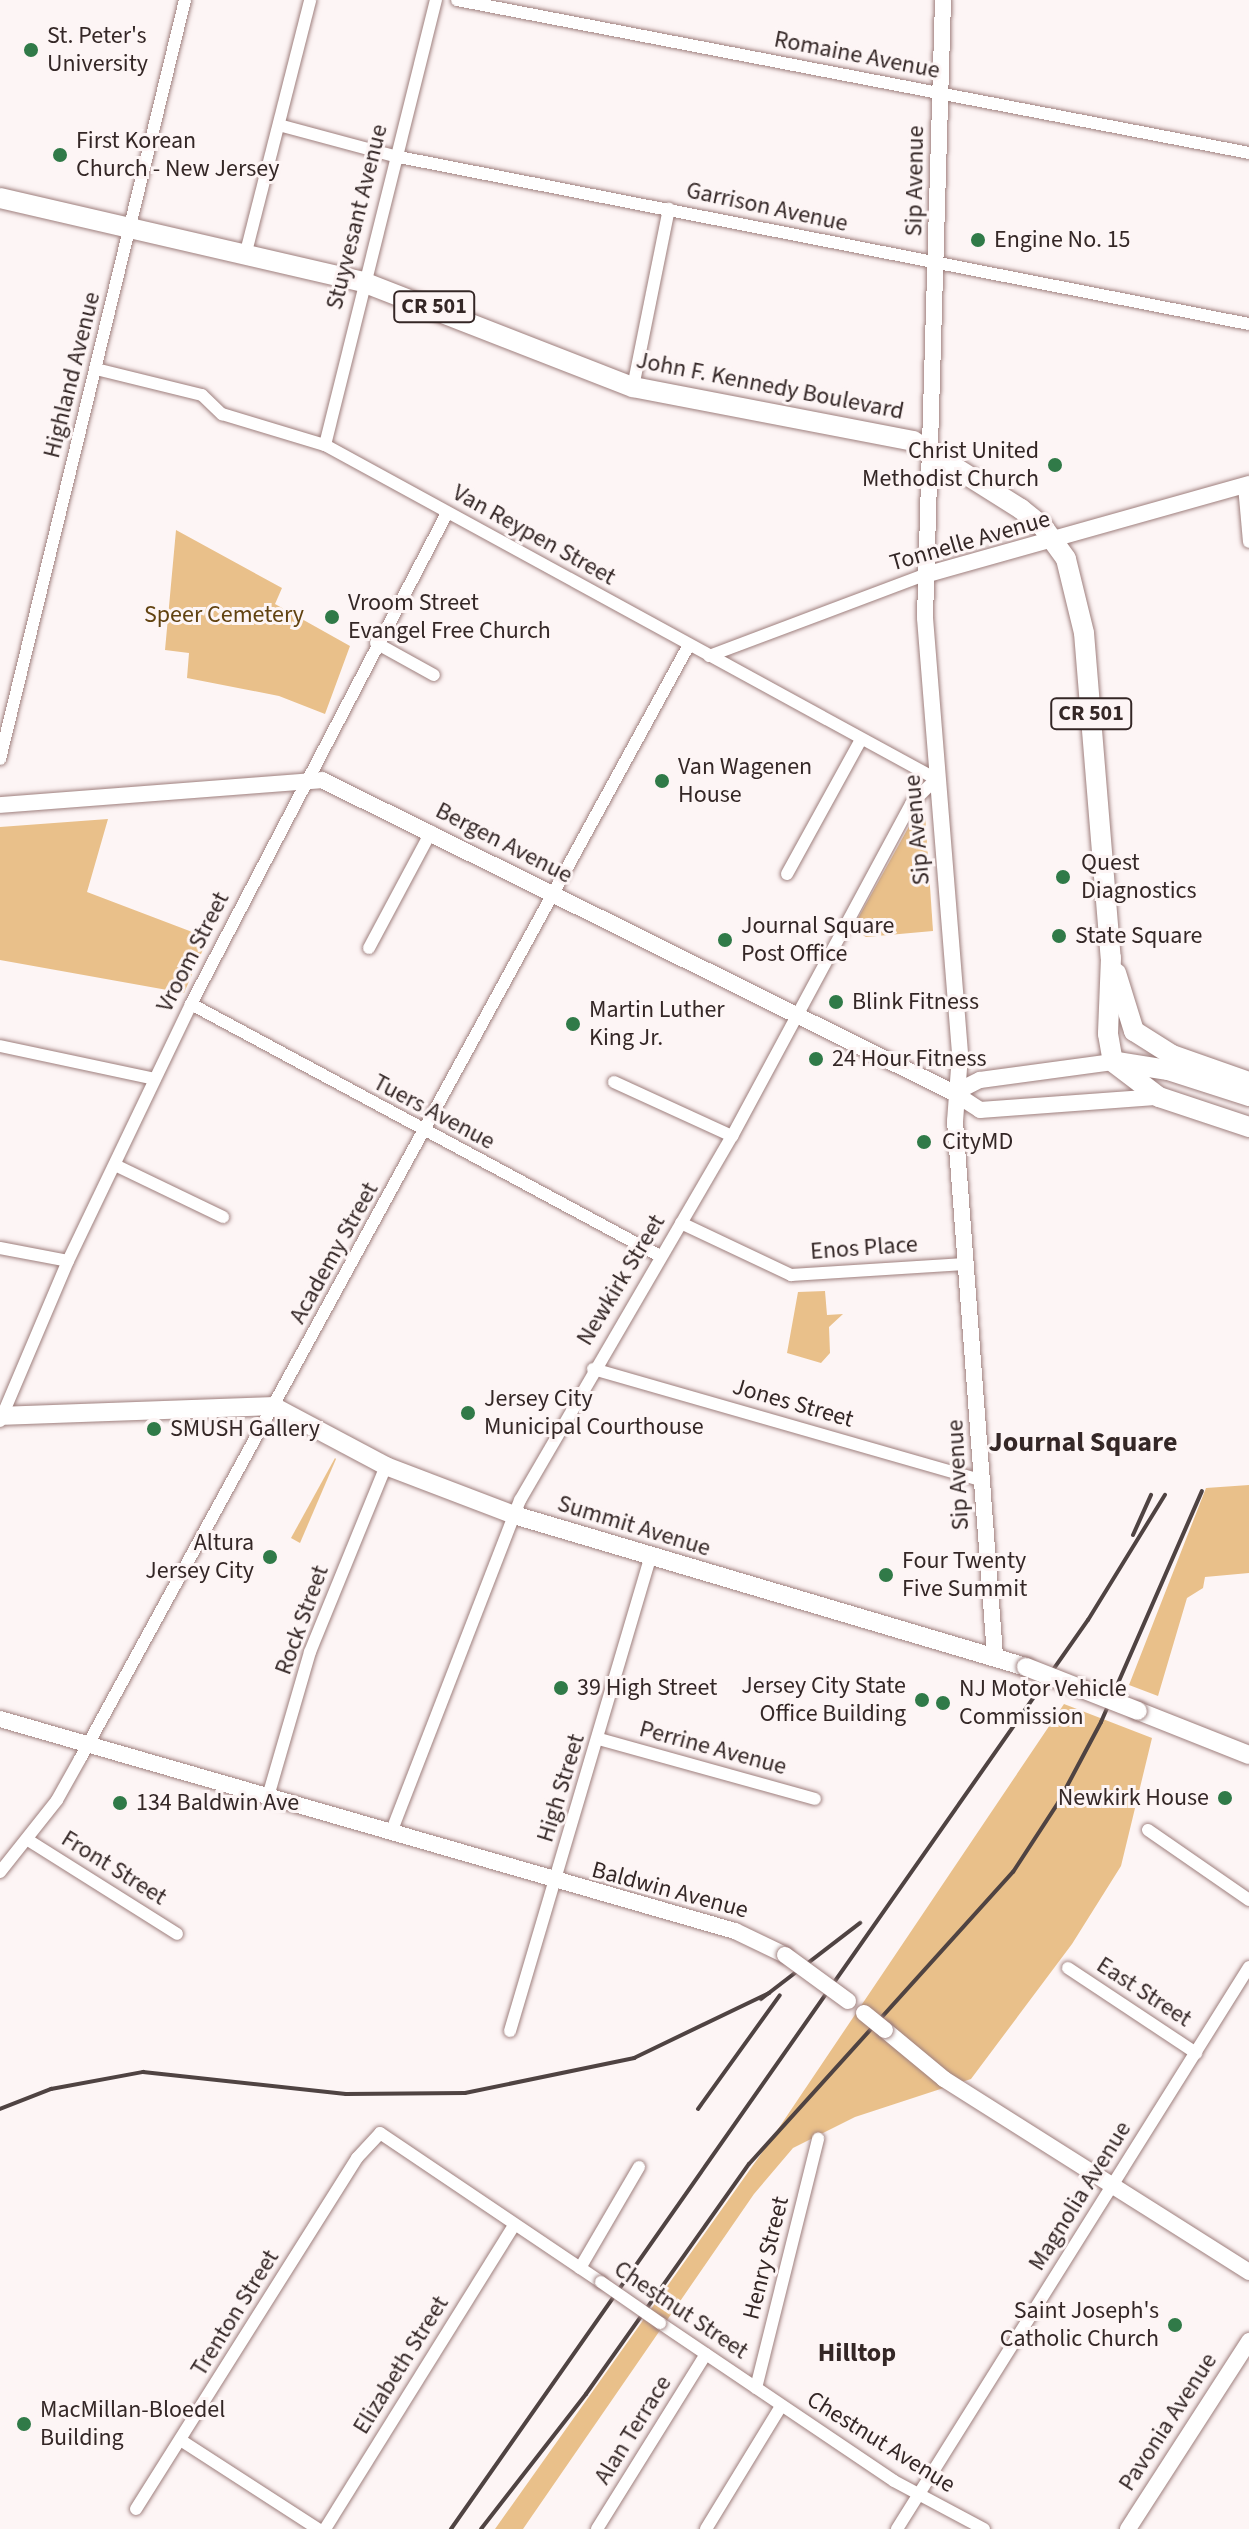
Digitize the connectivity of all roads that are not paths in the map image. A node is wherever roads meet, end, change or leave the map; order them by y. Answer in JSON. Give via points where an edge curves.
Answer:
{"nodes":[{"id":1,"x":185,"y":0,"type":"edge"},
{"id":2,"x":310,"y":0,"type":"edge"},
{"id":3,"x":436,"y":0,"type":"edge"},
{"id":4,"x":457,"y":0,"type":"edge"},
{"id":5,"x":943,"y":0,"type":"edge"},
{"id":6,"x":941,"y":93,"type":"junction"},
{"id":7,"x":279,"y":125,"type":"junction"},
{"id":8,"x":1249,"y":153,"type":"edge"},
{"id":9,"x":394,"y":156,"type":"junction"},
{"id":10,"x":0,"y":198,"type":"edge"},
{"id":11,"x":669,"y":209,"type":"junction"},
{"id":12,"x":130,"y":227,"type":"junction"},
{"id":13,"x":246,"y":252,"type":"junction"},
{"id":14,"x":938,"y":264,"type":"junction"},
{"id":15,"x":363,"y":282,"type":"junction"},
{"id":16,"x":1249,"y":324,"type":"edge"},
{"id":17,"x":96,"y":369,"type":"junction"},
{"id":18,"x":633,"y":387,"type":"junction"},
{"id":19,"x":325,"y":445,"type":"junction"},
{"id":20,"x":931,"y":451,"type":"junction"},
{"id":21,"x":1246,"y":485,"type":"edge"},
{"id":22,"x":447,"y":513,"type":"junction"},
{"id":23,"x":1249,"y":542,"type":"edge"},
{"id":24,"x":1054,"y":543,"type":"junction"},
{"id":25,"x":925,"y":575,"type":"junction"},
{"id":26,"x":376,"y":643,"type":"junction"},
{"id":27,"x":689,"y":645,"type":"junction"},
{"id":28,"x":709,"y":656,"type":"junction"},
{"id":29,"x":434,"y":675,"type":"dead end"},
{"id":30,"x":860,"y":741,"type":"junction"},
{"id":31,"x":0,"y":759,"type":"edge"},
{"id":32,"x":305,"y":779,"type":"junction"},
{"id":33,"x":936,"y":779,"type":"junction"},
{"id":34,"x":0,"y":805,"type":"edge"},
{"id":35,"x":431,"y":832,"type":"junction"},
{"id":36,"x":787,"y":874,"type":"dead end"},
{"id":37,"x":550,"y":894,"type":"junction"},
{"id":38,"x":369,"y":948,"type":"dead end"},
{"id":39,"x":1111,"y":958,"type":"junction"},
{"id":40,"x":191,"y":1004,"type":"junction"},
{"id":41,"x":796,"y":1018,"type":"junction"},
{"id":42,"x":0,"y":1046,"type":"edge"},
{"id":43,"x":1113,"y":1062,"type":"junction"},
{"id":44,"x":155,"y":1079,"type":"junction"},
{"id":45,"x":614,"y":1082,"type":"dead end"},
{"id":46,"x":1249,"y":1082,"type":"edge"},
{"id":47,"x":954,"y":1093,"type":"junction"},
{"id":48,"x":1249,"y":1096,"type":"edge"},
{"id":49,"x":1159,"y":1097,"type":"junction"},
{"id":50,"x":1249,"y":1127,"type":"edge"},
{"id":51,"x":426,"y":1133,"type":"junction"},
{"id":52,"x":732,"y":1136,"type":"junction"},
{"id":53,"x":115,"y":1165,"type":"junction"},
{"id":54,"x":223,"y":1217,"type":"dead end"},
{"id":55,"x":681,"y":1223,"type":"junction"},
{"id":56,"x":0,"y":1248,"type":"edge"},
{"id":57,"x":658,"y":1255,"type":"junction"},
{"id":58,"x":68,"y":1261,"type":"junction"},
{"id":59,"x":965,"y":1264,"type":"junction"},
{"id":60,"x":593,"y":1369,"type":"junction"},
{"id":61,"x":273,"y":1406,"type":"junction"},
{"id":62,"x":0,"y":1418,"type":"edge"},
{"id":63,"x":386,"y":1466,"type":"junction"},
{"id":64,"x":981,"y":1480,"type":"junction"},
{"id":65,"x":514,"y":1515,"type":"junction"},
{"id":66,"x":650,"y":1557,"type":"junction"},
{"id":67,"x":995,"y":1655,"type":"junction"},
{"id":68,"x":0,"y":1719,"type":"edge"},
{"id":69,"x":599,"y":1739,"type":"junction"},
{"id":70,"x":89,"y":1743,"type":"junction"},
{"id":71,"x":1249,"y":1755,"type":"edge"},
{"id":72,"x":269,"y":1793,"type":"junction"},
{"id":73,"x":815,"y":1799,"type":"dead end"},
{"id":74,"x":392,"y":1830,"type":"junction"},
{"id":75,"x":1148,"y":1830,"type":"dead end"},
{"id":76,"x":28,"y":1840,"type":"junction"},
{"id":77,"x":0,"y":1872,"type":"edge"},
{"id":78,"x":556,"y":1883,"type":"junction"},
{"id":79,"x":1249,"y":1900,"type":"edge"},
{"id":80,"x":177,"y":1934,"type":"dead end"},
{"id":81,"x":1249,"y":1967,"type":"edge"},
{"id":82,"x":1068,"y":1968,"type":"dead end"},
{"id":83,"x":510,"y":2031,"type":"dead end"},
{"id":84,"x":1196,"y":2053,"type":"junction"},
{"id":85,"x":818,"y":2139,"type":"dead end"},
{"id":86,"x":639,"y":2167,"type":"dead end"},
{"id":87,"x":1112,"y":2186,"type":"junction"},
{"id":88,"x":514,"y":2225,"type":"junction"},
{"id":89,"x":580,"y":2268,"type":"junction"},
{"id":90,"x":1249,"y":2272,"type":"edge"},
{"id":91,"x":1249,"y":2341,"type":"edge"},
{"id":92,"x":706,"y":2354,"type":"junction"},
{"id":93,"x":756,"y":2388,"type":"junction"},
{"id":94,"x":781,"y":2406,"type":"junction"},
{"id":95,"x":182,"y":2441,"type":"junction"},
{"id":96,"x":920,"y":2494,"type":"junction"},
{"id":97,"x":136,"y":2509,"type":"dead end"},
{"id":98,"x":318,"y":2529,"type":"edge"},
{"id":99,"x":325,"y":2529,"type":"edge"},
{"id":100,"x":597,"y":2529,"type":"edge"},
{"id":101,"x":706,"y":2529,"type":"edge"},
{"id":102,"x":897,"y":2529,"type":"edge"},
{"id":103,"x":984,"y":2529,"type":"edge"},
{"id":104,"x":1128,"y":2529,"type":"edge"}],
"edges":[{"from":1,"to":12,"type":"street","name":"Highland Avenue"},
{"from":2,"to":7,"type":"street"},
{"from":3,"to":9,"type":"street","name":"Stuyvesant Avenue"},
{"from":4,"to":6,"type":"street","name":"Romaine Avenue"},
{"from":5,"to":6,"type":"street","name":"Sip Avenue"},
{"from":6,"to":8,"type":"street","name":"Romaine Avenue"},
{"from":6,"to":14,"type":"street","name":"Sip Avenue"},
{"from":7,"to":9,"type":"street","name":"Garrison Avenue"},
{"from":7,"to":13,"type":"street"},
{"from":9,"to":11,"type":"street","name":"Garrison Avenue"},
{"from":9,"to":15,"type":"street","name":"Stuyvesant Avenue"},
{"from":10,"to":12,"type":"main road","name":"John F. Kennedy Boulevard","number":"CR 501"},
{"from":11,"to":14,"type":"street","name":"Garrison Avenue"},
{"from":11,"to":18,"type":"street"},
{"from":12,"to":13,"type":"main road","name":"John F. Kennedy Boulevard","number":"CR 501"},
{"from":12,"to":17,"type":"street","name":"Highland Avenue"},
{"from":13,"to":15,"type":"main road","name":"John F. Kennedy Boulevard","number":"CR 501"},
{"from":14,"to":16,"type":"street","name":"Garrison Avenue"},
{"from":14,"to":20,"type":"street","name":"Sip Avenue"},
{"from":15,"to":18,"type":"main road","name":"John F. Kennedy Boulevard","number":"CR 501"},
{"from":15,"to":19,"type":"street","name":"Stuyvesant Avenue"},
{"from":17,"to":19,"type":"street","name":"Van Reypen Street","via":[[202,395],[222,414]]},
{"from":17,"to":31,"type":"street","name":"Highland Avenue"},
{"from":18,"to":20,"type":"main road","name":"John F. Kennedy Boulevard","number":"CR 501","via":[[913,441]]},
{"from":19,"to":22,"type":"street","name":"Van Reypen Street"},
{"from":20,"to":24,"type":"main road","name":"John F. Kennedy Boulevard","number":"CR 501","via":[[1021,509]]},
{"from":20,"to":25,"type":"street","name":"Sip Avenue"},
{"from":21,"to":23,"type":"street"},
{"from":21,"to":24,"type":"street","name":"Tonnelle Avenue"},
{"from":22,"to":26,"type":"street","name":"Vroom Street"},
{"from":22,"to":27,"type":"street","name":"Van Reypen Street"},
{"from":24,"to":25,"type":"street","name":"Tonnelle Avenue"},
{"from":24,"to":39,"type":"main road","name":"John F. Kennedy Boulevard","number":"CR 501","via":[[1066,559],[1084,633]]},
{"from":25,"to":28,"type":"street","name":"Tonnelle Avenue"},
{"from":25,"to":33,"type":"street","name":"Sip Avenue"},
{"from":26,"to":29,"type":"street"},
{"from":26,"to":32,"type":"street","name":"Vroom Street"},
{"from":27,"to":28,"type":"street","name":"Van Reypen Street"},
{"from":27,"to":37,"type":"street","name":"Academy Street"},
{"from":28,"to":30,"type":"street","name":"Van Reypen Street"},
{"from":30,"to":33,"type":"street","name":"Van Reypen Street"},
{"from":30,"to":36,"type":"street"},
{"from":32,"to":34,"type":"street","name":"Bergen Avenue"},
{"from":32,"to":35,"type":"street","name":"Bergen Avenue","via":[[322,780]]},
{"from":32,"to":40,"type":"street","name":"Vroom Street"},
{"from":33,"to":41,"type":"street","name":"Newkirk Street","via":[[911,804]]},
{"from":33,"to":47,"type":"street","name":"Sip Avenue","via":[[960,1055]]},
{"from":35,"to":37,"type":"street","name":"Bergen Avenue"},
{"from":35,"to":38,"type":"street"},
{"from":37,"to":41,"type":"street","name":"Bergen Avenue"},
{"from":37,"to":51,"type":"street","name":"Academy Street"},
{"from":39,"to":43,"type":"main road","name":"John F. Kennedy Boulevard","number":"CR 501","via":[[1108,1034]]},
{"from":39,"to":46,"type":"main road","name":"John F. Kennedy Boulevard","number":"CR 501","via":[[1134,1031],[1172,1055]]},
{"from":40,"to":44,"type":"street","name":"Vroom Street"},
{"from":40,"to":51,"type":"street","name":"Tuers Avenue"},
{"from":41,"to":47,"type":"street","name":"Bergen Avenue"},
{"from":41,"to":52,"type":"street","name":"Newkirk Street"},
{"from":42,"to":44,"type":"street"},
{"from":43,"to":47,"type":"street","via":[[980,1080]]},
{"from":43,"to":48,"type":"main road","via":[[1168,1070]]},
{"from":43,"to":49,"type":"main road"},
{"from":44,"to":53,"type":"street","name":"Vroom Street"},
{"from":45,"to":52,"type":"street"},
{"from":47,"to":49,"type":"street","name":"Bergen Avenue","via":[[980,1110]]},
{"from":47,"to":59,"type":"street","name":"Sip Avenue"},
{"from":49,"to":50,"type":"main road"},
{"from":51,"to":57,"type":"street","name":"Tuers Avenue"},
{"from":51,"to":61,"type":"street","name":"Academy Street"},
{"from":52,"to":55,"type":"street","name":"Newkirk Street"},
{"from":53,"to":54,"type":"street"},
{"from":53,"to":58,"type":"street","name":"Vroom Street"},
{"from":55,"to":57,"type":"street","name":"Newkirk Street"},
{"from":55,"to":59,"type":"street","name":"Enos Place","via":[[791,1275]]},
{"from":56,"to":58,"type":"street"},
{"from":57,"to":60,"type":"street","name":"Newkirk Street"},
{"from":58,"to":62,"type":"street","name":"Vroom Street"},
{"from":59,"to":64,"type":"street","name":"Sip Avenue"},
{"from":60,"to":64,"type":"street","name":"Jones Street"},
{"from":60,"to":65,"type":"street","name":"Newkirk Street"},
{"from":61,"to":62,"type":"main road"},
{"from":61,"to":63,"type":"main road","name":"Summit Avenue"},
{"from":61,"to":70,"type":"street","name":"Academy Street"},
{"from":63,"to":65,"type":"main road","name":"Summit Avenue"},
{"from":63,"to":72,"type":"street","name":"Rock Street","via":[[310,1652]]},
{"from":64,"to":67,"type":"street","name":"Sip Avenue"},
{"from":65,"to":66,"type":"main road","name":"Summit Avenue"},
{"from":65,"to":74,"type":"street","name":"Newkirk Street"},
{"from":66,"to":67,"type":"main road","name":"Summit Avenue"},
{"from":66,"to":69,"type":"street","name":"High Street"},
{"from":67,"to":71,"type":"main road","name":"Summit Avenue","bridge":true},
{"from":68,"to":70,"type":"street","name":"Baldwin Avenue"},
{"from":69,"to":73,"type":"street","name":"Perrine Avenue"},
{"from":69,"to":78,"type":"street","name":"High Street"},
{"from":70,"to":72,"type":"street","name":"Baldwin Avenue"},
{"from":70,"to":76,"type":"street","name":"Academy Street"},
{"from":72,"to":74,"type":"street","name":"Baldwin Avenue"},
{"from":74,"to":78,"type":"street","name":"Baldwin Avenue"},
{"from":75,"to":79,"type":"street"},
{"from":76,"to":77,"type":"street","name":"Academy Street"},
{"from":76,"to":80,"type":"street","name":"Front Street"},
{"from":78,"to":83,"type":"street","name":"High Street"},
{"from":78,"to":87,"type":"street","name":"Baldwin Avenue","bridge":true,"via":[[735,1931],[785,1955],[944,2079]]},
{"from":81,"to":84,"type":"street","name":"Magnolia Avenue"},
{"from":82,"to":84,"type":"street","name":"East Street"},
{"from":84,"to":87,"type":"street","name":"Magnolia Avenue"},
{"from":85,"to":93,"type":"street","name":"Henry Street"},
{"from":86,"to":89,"type":"street"},
{"from":87,"to":90,"type":"street","name":"Baldwin Avenue"},
{"from":87,"to":96,"type":"street","name":"Magnolia Avenue"},
{"from":88,"to":89,"type":"street"},
{"from":88,"to":95,"type":"street","name":"Trenton Street","via":[[380,2133],[370,2140]]},
{"from":88,"to":99,"type":"street","name":"Elizabeth Street"},
{"from":89,"to":92,"type":"street","name":"Chestnut Street","bridge":true},
{"from":91,"to":104,"type":"street","name":"Pavonia Avenue"},
{"from":92,"to":93,"type":"street","name":"Chestnut Street"},
{"from":92,"to":100,"type":"street","name":"Alan Terrace"},
{"from":93,"to":94,"type":"street","name":"Chestnut Avenue"},
{"from":94,"to":96,"type":"street","name":"Chestnut Avenue"},
{"from":94,"to":101,"type":"street"},
{"from":95,"to":97,"type":"street","name":"Trenton Street"},
{"from":95,"to":98,"type":"street"},
{"from":96,"to":102,"type":"street","name":"Magnolia Avenue"},
{"from":96,"to":103,"type":"street","name":"Chestnut Avenue"}]}
